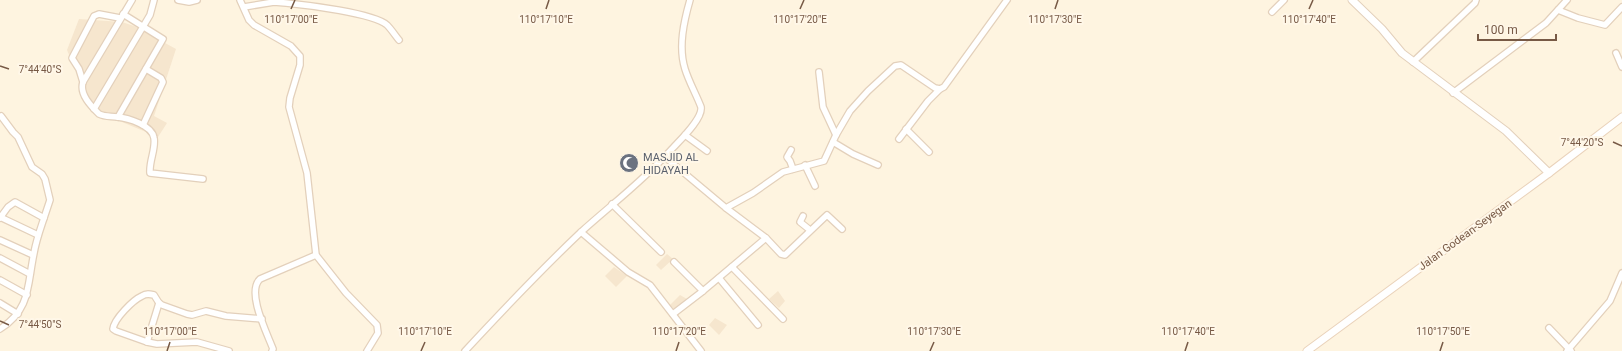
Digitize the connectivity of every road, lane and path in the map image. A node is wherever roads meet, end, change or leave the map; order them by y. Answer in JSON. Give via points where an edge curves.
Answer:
{"nodes":[{"id":1,"x":132,"y":0,"type":"edge"},
{"id":2,"x":154,"y":0,"type":"edge"},
{"id":3,"x":178,"y":0,"type":"edge"},
{"id":4,"x":197,"y":0,"type":"edge"},
{"id":5,"x":240,"y":0,"type":"edge"},
{"id":6,"x":690,"y":0,"type":"edge"},
{"id":7,"x":1007,"y":0,"type":"edge"},
{"id":8,"x":1284,"y":0,"type":"edge"},
{"id":9,"x":1476,"y":0,"type":"edge"},
{"id":10,"x":1567,"y":0,"type":"edge"},
{"id":11,"x":1357,"y":2,"type":"edge"},
{"id":12,"x":244,"y":7,"type":"junction"},
{"id":13,"x":1622,"y":7,"type":"edge"},
{"id":14,"x":1558,"y":10,"type":"junction"},
{"id":15,"x":1272,"y":12,"type":"dead end"},
{"id":16,"x":122,"y":16,"type":"junction"},
{"id":17,"x":144,"y":26,"type":"junction"},
{"id":18,"x":399,"y":40,"type":"dead end"},
{"id":19,"x":1616,"y":53,"type":"dead end"},
{"id":20,"x":1413,"y":62,"type":"junction"},
{"id":21,"x":1622,"y":67,"type":"edge"},
{"id":22,"x":146,"y":69,"type":"junction"},
{"id":23,"x":819,"y":72,"type":"dead end"},
{"id":24,"x":83,"y":82,"type":"junction"},
{"id":25,"x":940,"y":89,"type":"junction"},
{"id":26,"x":1453,"y":93,"type":"junction"},
{"id":27,"x":94,"y":109,"type":"junction"},
{"id":28,"x":1,"y":116,"type":"edge"},
{"id":29,"x":118,"y":116,"type":"junction"},
{"id":30,"x":1622,"y":117,"type":"edge"},
{"id":31,"x":143,"y":125,"type":"junction"},
{"id":32,"x":906,"y":130,"type":"junction"},
{"id":33,"x":685,"y":135,"type":"junction"},
{"id":34,"x":836,"y":135,"type":"junction"},
{"id":35,"x":900,"y":139,"type":"dead end"},
{"id":36,"x":833,"y":142,"type":"junction"},
{"id":37,"x":791,"y":150,"type":"dead end"},
{"id":38,"x":707,"y":151,"type":"dead end"},
{"id":39,"x":929,"y":152,"type":"dead end"},
{"id":40,"x":665,"y":157,"type":"junction"},
{"id":41,"x":805,"y":165,"type":"junction"},
{"id":42,"x":878,"y":165,"type":"dead end"},
{"id":43,"x":793,"y":169,"type":"junction"},
{"id":44,"x":1549,"y":173,"type":"junction"},
{"id":45,"x":203,"y":179,"type":"dead end"},
{"id":46,"x":815,"y":186,"type":"dead end"},
{"id":47,"x":612,"y":204,"type":"junction"},
{"id":48,"x":726,"y":208,"type":"junction"},
{"id":49,"x":803,"y":216,"type":"dead end"},
{"id":50,"x":0,"y":217,"type":"edge"},
{"id":51,"x":44,"y":218,"type":"junction"},
{"id":52,"x":842,"y":229,"type":"dead end"},
{"id":53,"x":810,"y":230,"type":"junction"},
{"id":54,"x":581,"y":232,"type":"junction"},
{"id":55,"x":38,"y":236,"type":"junction"},
{"id":56,"x":766,"y":238,"type":"junction"},
{"id":57,"x":0,"y":240,"type":"edge"},
{"id":58,"x":661,"y":252,"type":"dead end"},
{"id":59,"x":33,"y":255,"type":"junction"},
{"id":60,"x":316,"y":255,"type":"junction"},
{"id":61,"x":1,"y":260,"type":"edge"},
{"id":62,"x":674,"y":262,"type":"dead end"},
{"id":63,"x":732,"y":267,"type":"junction"},
{"id":64,"x":30,"y":274,"type":"junction"},
{"id":65,"x":1622,"y":274,"type":"edge"},
{"id":66,"x":719,"y":278,"type":"junction"},
{"id":67,"x":0,"y":280,"type":"edge"},
{"id":68,"x":703,"y":291,"type":"junction"},
{"id":69,"x":27,"y":295,"type":"junction"},
{"id":70,"x":0,"y":303,"type":"edge"},
{"id":71,"x":159,"y":303,"type":"junction"},
{"id":72,"x":18,"y":314,"type":"junction"},
{"id":73,"x":673,"y":314,"type":"junction"},
{"id":74,"x":262,"y":319,"type":"junction"},
{"id":75,"x":783,"y":319,"type":"dead end"},
{"id":76,"x":758,"y":325,"type":"dead end"},
{"id":77,"x":1,"y":328,"type":"edge"},
{"id":78,"x":1549,"y":328,"type":"dead end"},
{"id":79,"x":147,"y":342,"type":"junction"},
{"id":80,"x":273,"y":350,"type":"edge"},
{"id":81,"x":1569,"y":350,"type":"edge"},
{"id":82,"x":229,"y":351,"type":"edge"},
{"id":83,"x":367,"y":351,"type":"edge"},
{"id":84,"x":465,"y":351,"type":"edge"},
{"id":85,"x":701,"y":351,"type":"edge"},
{"id":86,"x":1307,"y":351,"type":"edge"}],
"edges":[{"from":1,"to":16,"type":"street"},
{"from":2,"to":17,"type":"street","via":[[150,16]]},
{"from":3,"to":4,"type":"street"},
{"from":5,"to":12,"type":"street"},
{"from":6,"to":33,"type":"street","via":[[683,34],[683,56],[685,70],[701,110]]},
{"from":7,"to":25,"type":"street"},
{"from":8,"to":15,"type":"street"},
{"from":9,"to":20,"type":"street"},
{"from":10,"to":14,"type":"street"},
{"from":11,"to":20,"type":"main road"},
{"from":12,"to":18,"type":"street","via":[[274,2],[356,14],[386,25]]},
{"from":12,"to":60,"type":"street","via":[[254,25],[292,46],[300,56],[289,107],[307,173]]},
{"from":13,"to":14,"type":"street","via":[[1606,25]]},
{"from":14,"to":26,"type":"street","via":[[1546,23]]},
{"from":16,"to":17,"type":"street"},
{"from":16,"to":24,"type":"street"},
{"from":16,"to":24,"type":"street","via":[[94,16],[72,59],[79,69]]},
{"from":17,"to":22,"type":"street","via":[[163,39]]},
{"from":17,"to":27,"type":"street"},
{"from":19,"to":21,"type":"street"},
{"from":20,"to":26,"type":"main road"},
{"from":22,"to":29,"type":"street"},
{"from":22,"to":31,"type":"street","via":[[163,82]]},
{"from":23,"to":34,"type":"street","via":[[823,107]]},
{"from":24,"to":27,"type":"street","via":[[83,95]]},
{"from":25,"to":32,"type":"street"},
{"from":25,"to":34,"type":"street","via":[[930,86],[901,65],[896,65],[850,110]]},
{"from":26,"to":44,"type":"main road","via":[[1506,131]]},
{"from":27,"to":29,"type":"street","via":[[102,116]]},
{"from":28,"to":51,"type":"street","via":[[18,137],[32,167],[45,179],[50,200]]},
{"from":29,"to":31,"type":"street"},
{"from":30,"to":44,"type":"main road","name":"Jalan Godean-Seyegan"},
{"from":31,"to":45,"type":"street","via":[[154,137],[150,172]]},
{"from":32,"to":35,"type":"street"},
{"from":32,"to":39,"type":"street"},
{"from":33,"to":38,"type":"street"},
{"from":33,"to":40,"type":"street"},
{"from":34,"to":36,"type":"street"},
{"from":36,"to":41,"type":"street","via":[[824,161]]},
{"from":36,"to":42,"type":"street"},
{"from":37,"to":43,"type":"street","via":[[787,158]]},
{"from":40,"to":47,"type":"street"},
{"from":40,"to":48,"type":"street"},
{"from":41,"to":43,"type":"street"},
{"from":41,"to":46,"type":"street"},
{"from":43,"to":48,"type":"street","via":[[778,174],[753,193]]},
{"from":44,"to":86,"type":"main road","name":"Jalan Godean-Seyegan"},
{"from":47,"to":54,"type":"street"},
{"from":47,"to":58,"type":"street"},
{"from":48,"to":56,"type":"street"},
{"from":49,"to":53,"type":"street","via":[[800,222]]},
{"from":50,"to":51,"type":"street","via":[[15,202]]},
{"from":50,"to":55,"type":"street"},
{"from":51,"to":55,"type":"street"},
{"from":52,"to":53,"type":"street","via":[[827,215]]},
{"from":53,"to":56,"type":"street","via":[[785,255]]},
{"from":54,"to":73,"type":"street","via":[[628,272],[650,285]]},
{"from":54,"to":84,"type":"street","via":[[534,277]]},
{"from":55,"to":59,"type":"street"},
{"from":56,"to":63,"type":"street"},
{"from":57,"to":59,"type":"street"},
{"from":59,"to":64,"type":"street"},
{"from":60,"to":74,"type":"street","via":[[256,282],[255,301]]},
{"from":60,"to":83,"type":"street","via":[[377,325],[378,333]]},
{"from":61,"to":64,"type":"street"},
{"from":62,"to":68,"type":"street"},
{"from":63,"to":66,"type":"street"},
{"from":63,"to":75,"type":"street"},
{"from":64,"to":69,"type":"street"},
{"from":65,"to":81,"type":"street","via":[[1610,301]]},
{"from":66,"to":68,"type":"street"},
{"from":66,"to":76,"type":"street"},
{"from":67,"to":69,"type":"street"},
{"from":68,"to":73,"type":"street"},
{"from":69,"to":72,"type":"street"},
{"from":70,"to":72,"type":"street"},
{"from":71,"to":74,"type":"street","via":[[187,314],[206,311],[226,316]]},
{"from":71,"to":79,"type":"street"},
{"from":71,"to":79,"type":"street","via":[[154,295],[142,295],[114,326],[116,331]]},
{"from":72,"to":77,"type":"street"},
{"from":73,"to":85,"type":"street"},
{"from":74,"to":80,"type":"street"},
{"from":78,"to":81,"type":"street"},
{"from":79,"to":82,"type":"street","via":[[197,342]]}]}
